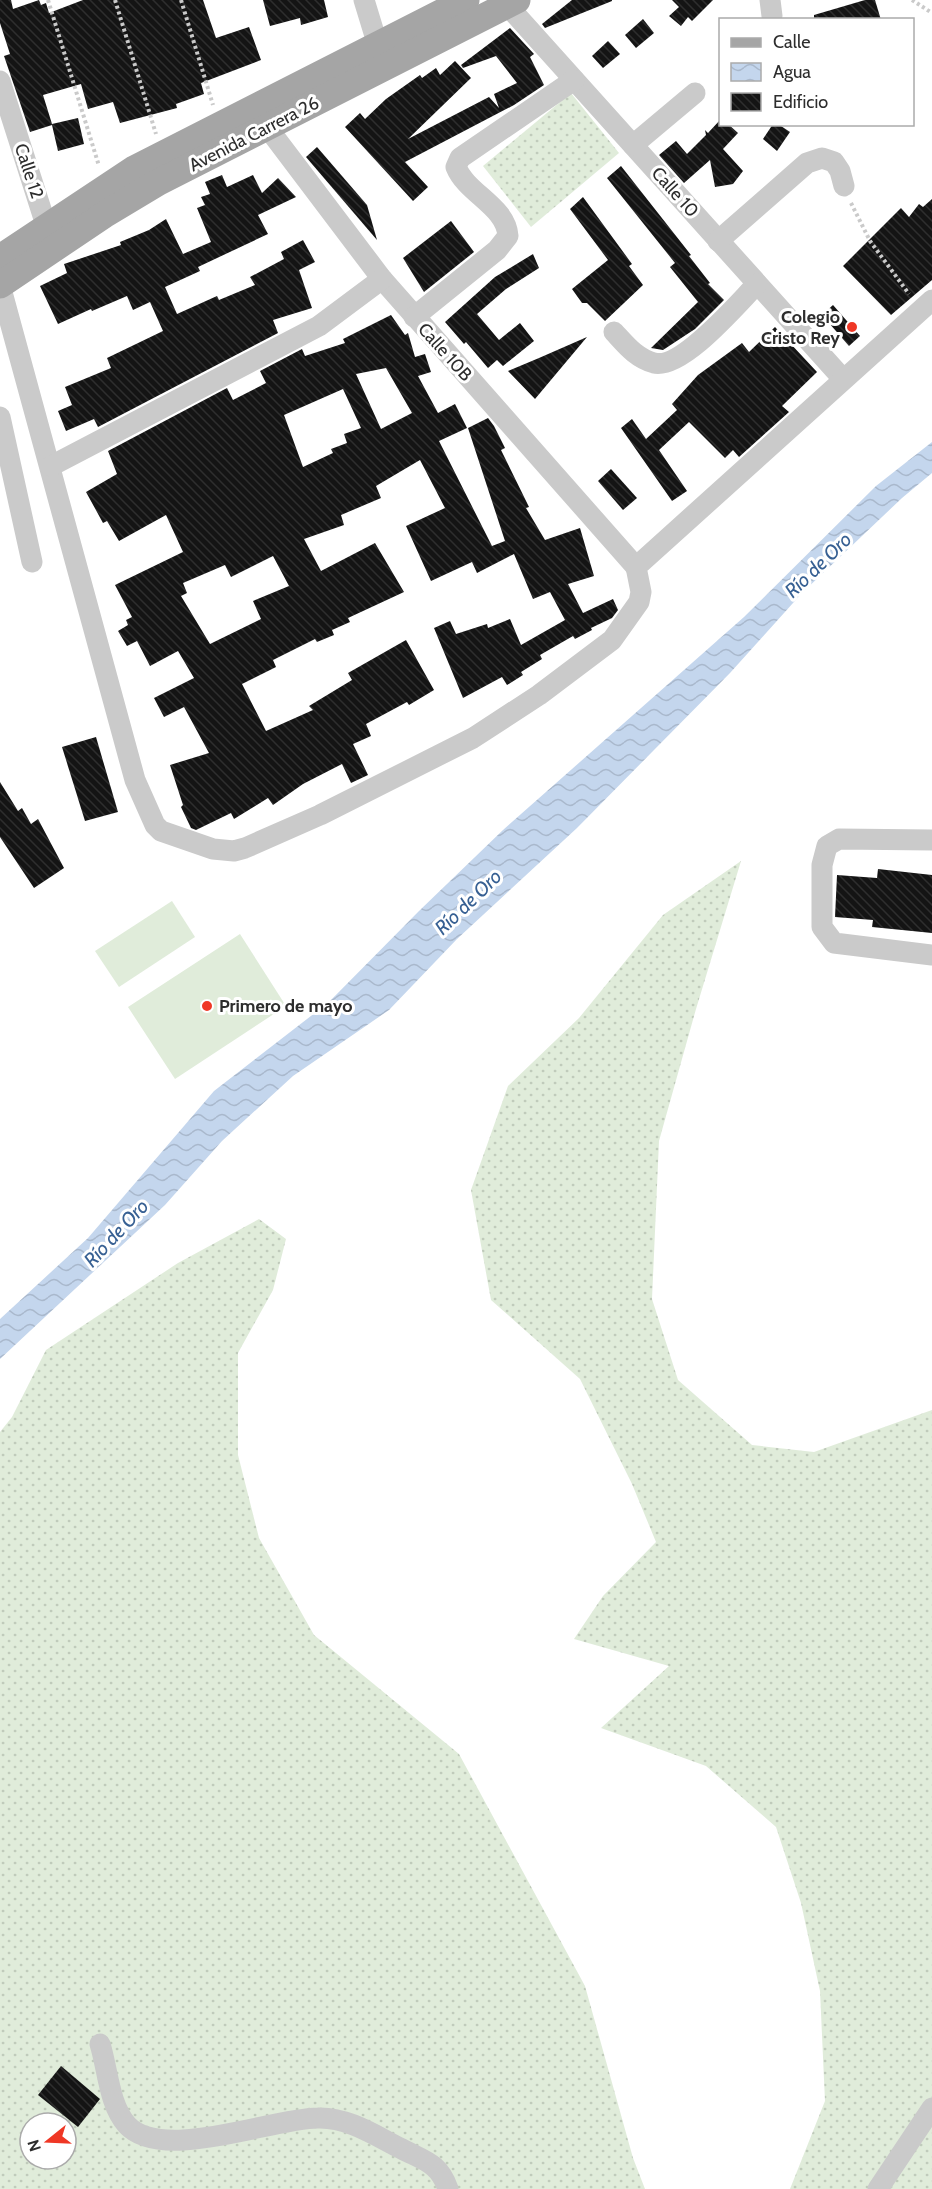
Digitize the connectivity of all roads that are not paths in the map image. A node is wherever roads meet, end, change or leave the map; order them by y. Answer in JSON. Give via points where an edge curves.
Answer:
{"nodes":[{"id":1,"x":364,"y":0,"type":"edge"},
{"id":2,"x":466,"y":0,"type":"edge"},
{"id":3,"x":512,"y":2,"type":"edge"},
{"id":4,"x":381,"y":56,"type":"junction"},
{"id":5,"x":574,"y":80,"type":"junction"},
{"id":6,"x":0,"y":81,"type":"edge"},
{"id":7,"x":695,"y":93,"type":"dead end"},
{"id":8,"x":267,"y":127,"type":"junction"},
{"id":9,"x":633,"y":145,"type":"junction"},
{"id":10,"x":844,"y":186,"type":"road end"},
{"id":11,"x":46,"y":225,"type":"junction"},
{"id":12,"x":718,"y":241,"type":"junction"},
{"id":13,"x":0,"y":258,"type":"edge"},
{"id":14,"x":382,"y":279,"type":"junction"},
{"id":15,"x":757,"y":284,"type":"junction"},
{"id":16,"x":2,"y":299,"type":"edge"},
{"id":17,"x":927,"y":304,"type":"edge"},
{"id":18,"x":414,"y":316,"type":"junction"},
{"id":19,"x":614,"y":332,"type":"dead end"},
{"id":20,"x":843,"y":379,"type":"junction"},
{"id":21,"x":0,"y":417,"type":"edge"},
{"id":22,"x":51,"y":466,"type":"junction"},
{"id":23,"x":32,"y":562,"type":"dead end"},
{"id":24,"x":636,"y":567,"type":"junction"},
{"id":25,"x":932,"y":840,"type":"edge"},
{"id":26,"x":932,"y":955,"type":"edge"},
{"id":27,"x":100,"y":2044,"type":"dead end"},
{"id":28,"x":932,"y":2108,"type":"edge"},
{"id":29,"x":448,"y":2189,"type":"edge"},
{"id":30,"x":878,"y":2189,"type":"edge"}],
"edges":[{"from":1,"to":4,"type":"street"},
{"from":2,"to":4,"type":"main road","name":"Avenida Carrera 26"},
{"from":3,"to":4,"type":"main road","name":"Avenida Carrera 26"},
{"from":3,"to":5,"type":"street","name":"Calle 10"},
{"from":4,"to":8,"type":"main road","name":"Avenida Carrera 26"},
{"from":4,"to":11,"type":"main road","name":"Avenida Carrera 26","via":[[162,154]]},
{"from":5,"to":9,"type":"street","name":"Calle 10"},
{"from":5,"to":18,"type":"street","via":[[460,158],[456,167],[460,177],[505,220],[507,236],[497,250]]},
{"from":6,"to":11,"type":"street","name":"Calle 12"},
{"from":7,"to":9,"type":"street"},
{"from":8,"to":14,"type":"street","name":"Calle 10B"},
{"from":8,"to":16,"type":"main road","name":"Avenida Carrera 26","via":[[130,200]]},
{"from":9,"to":12,"type":"street","name":"Calle 10"},
{"from":10,"to":12,"type":"street","via":[[834,162],[822,158],[807,163]]},
{"from":11,"to":13,"type":"main road","name":"Avenida Carrera 26"},
{"from":12,"to":15,"type":"street","name":"Calle 10"},
{"from":14,"to":18,"type":"street","name":"Calle 10B"},
{"from":14,"to":22,"type":"street","via":[[319,326]]},
{"from":15,"to":19,"type":"street","via":[[688,352],[669,362],[656,364],[637,356]]},
{"from":15,"to":20,"type":"street","name":"Calle 10"},
{"from":16,"to":22,"type":"street"},
{"from":17,"to":20,"type":"street"},
{"from":18,"to":24,"type":"street","name":"Calle 10B"},
{"from":20,"to":24,"type":"street"},
{"from":21,"to":23,"type":"street"},
{"from":22,"to":24,"type":"street","via":[[135,780],[161,831],[213,849],[245,848],[320,815],[473,738],[539,695],[622,629],[639,602]]},
{"from":25,"to":26,"type":"street","via":[[839,839],[827,846],[821,893],[822,927],[834,943]]},
{"from":27,"to":29,"type":"street","via":[[116,2108],[128,2127],[149,2138],[209,2139],[320,2117],[360,2127],[439,2169]]},
{"from":28,"to":30,"type":"street"}]}
